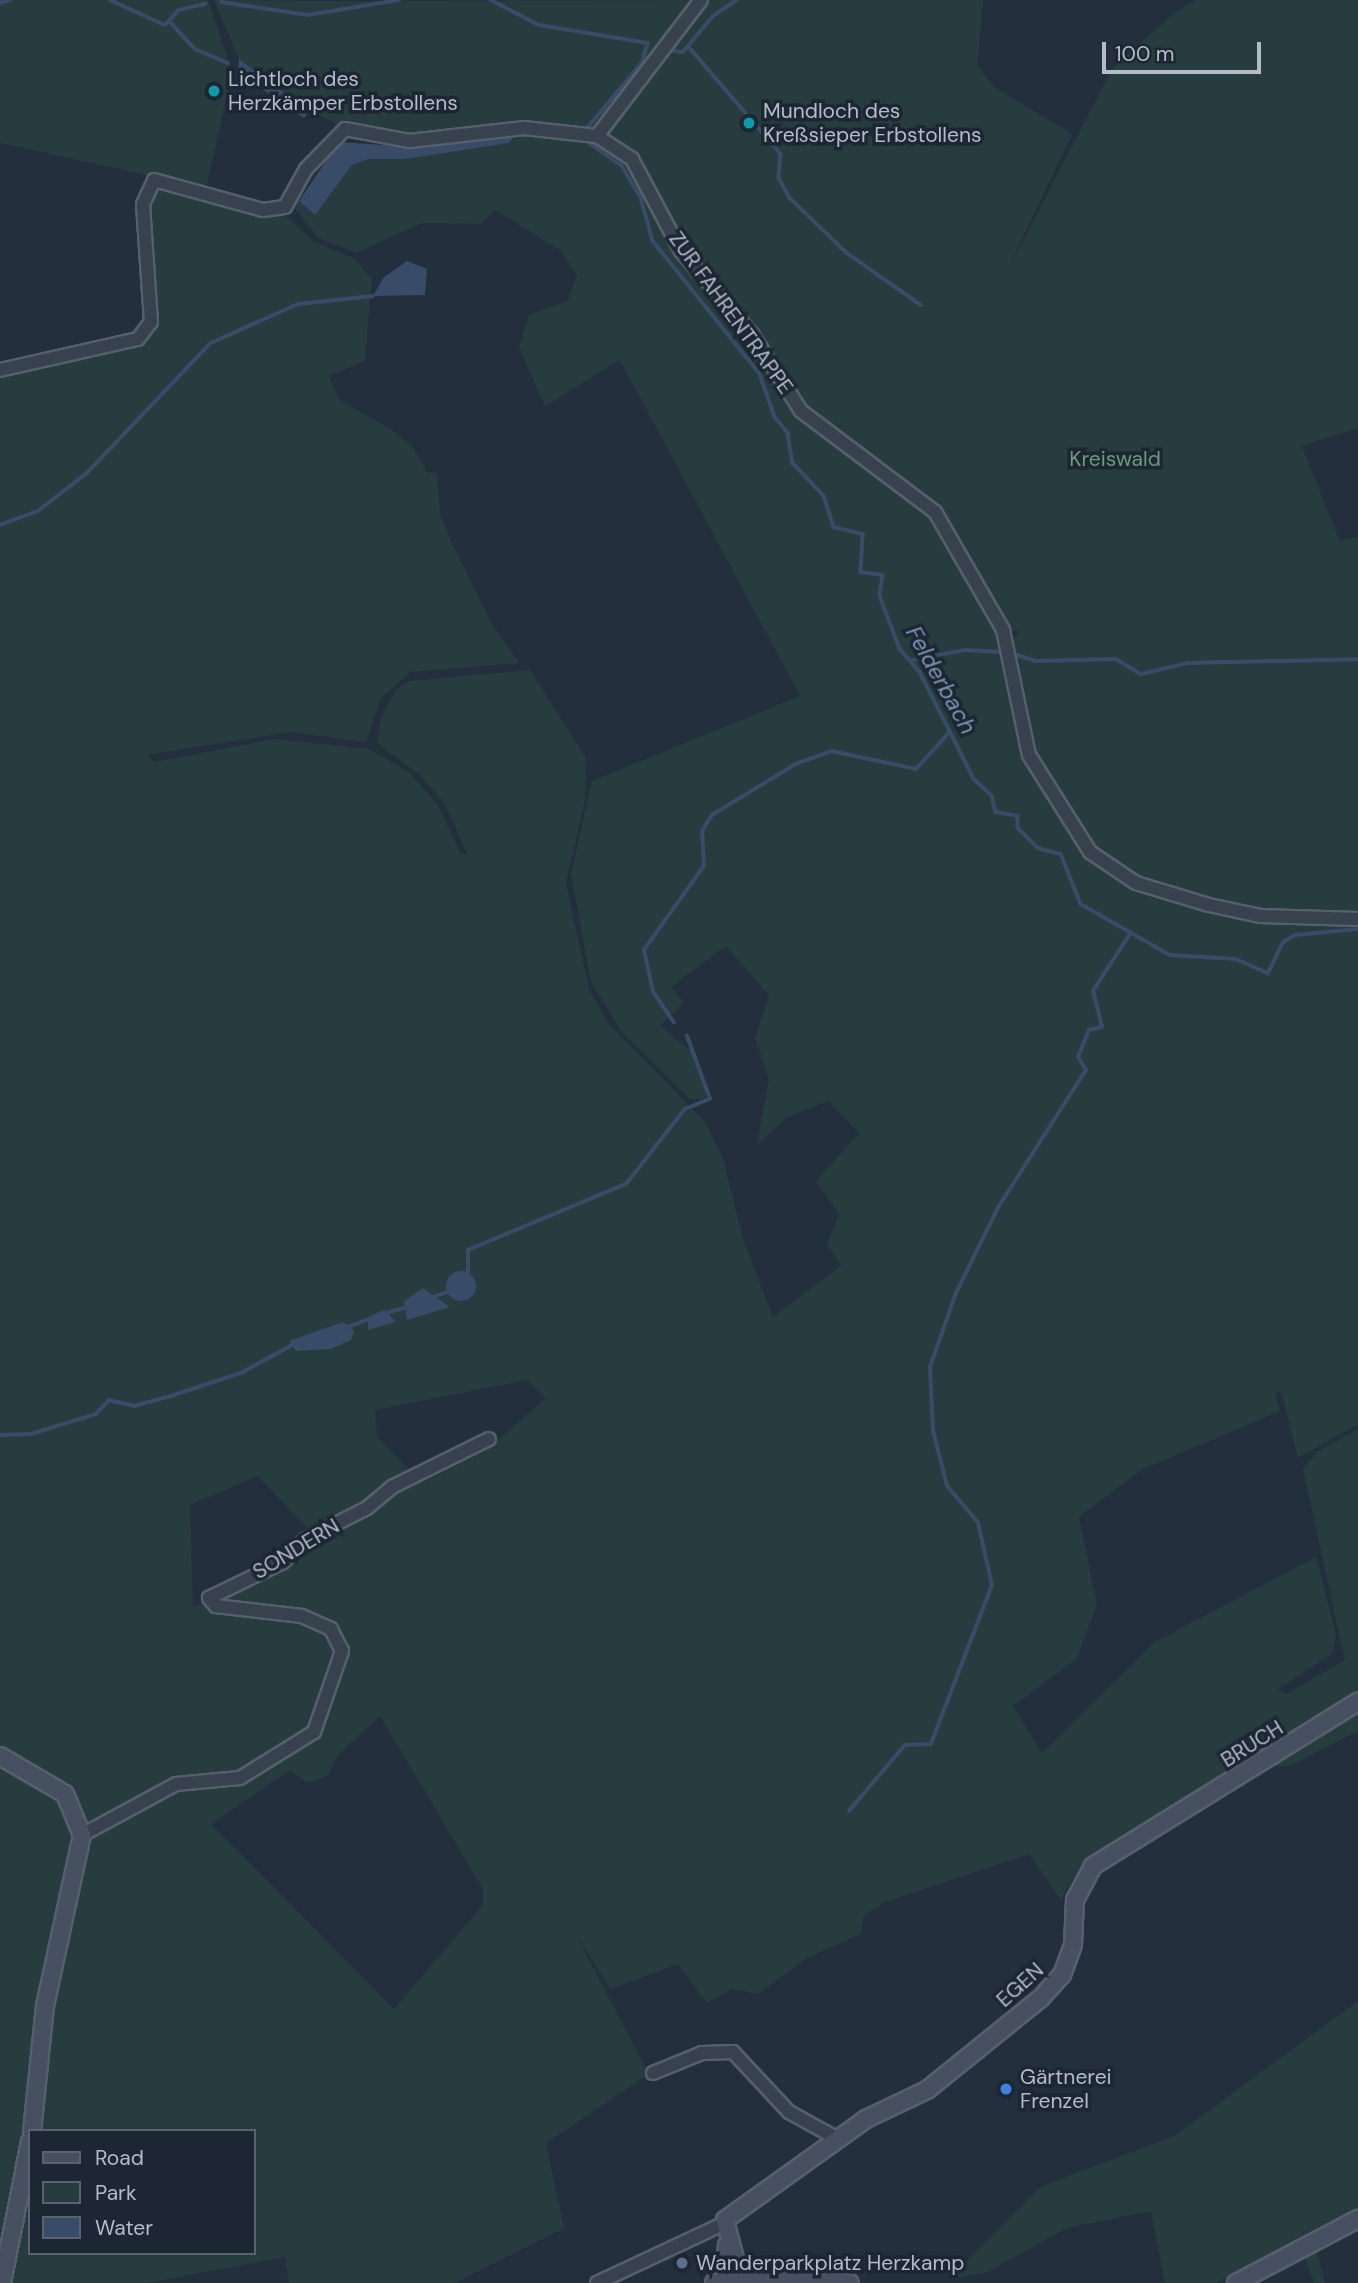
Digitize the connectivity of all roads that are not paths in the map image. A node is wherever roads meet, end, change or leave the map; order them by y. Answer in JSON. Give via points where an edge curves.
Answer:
{"nodes":[{"id":1,"x":701,"y":0,"type":"edge"},
{"id":2,"x":597,"y":136,"type":"junction"},
{"id":3,"x":0,"y":370,"type":"edge"},
{"id":4,"x":1358,"y":919,"type":"edge"},
{"id":5,"x":489,"y":1439,"type":"dead end"},
{"id":6,"x":1358,"y":1702,"type":"edge"},
{"id":7,"x":0,"y":1756,"type":"edge"},
{"id":8,"x":1167,"y":1821,"type":"joint"},
{"id":9,"x":82,"y":1835,"type":"junction"},
{"id":10,"x":653,"y":2073,"type":"dead end"},
{"id":11,"x":32,"y":2129,"type":"edge"},
{"id":12,"x":840,"y":2140,"type":"junction"},
{"id":13,"x":28,"y":2152,"type":"edge"},
{"id":14,"x":1358,"y":2219,"type":"edge"},
{"id":15,"x":723,"y":2224,"type":"junction"},
{"id":16,"x":726,"y":2281,"type":"edge"},
{"id":17,"x":2,"y":2283,"type":"edge"},
{"id":18,"x":597,"y":2283,"type":"edge"},
{"id":19,"x":850,"y":2283,"type":"edge"},
{"id":20,"x":1236,"y":2283,"type":"edge"}],
"edges":[{"from":1,"to":2,"type":"street"},
{"from":2,"to":3,"type":"street","name":"ZUR FAHRENTRAPPE","via":[[524,128],[410,141],[345,129],[306,169],[285,207],[263,210],[154,180],[143,204],[151,322],[138,339]]},
{"from":2,"to":4,"type":"street","name":"ZUR FAHRENTRAPPE","via":[[632,159],[681,251],[752,334],[802,411],[923,500],[949,532],[1003,629],[1029,755],[1090,852],[1136,883],[1209,905],[1260,916]]},
{"from":5,"to":9,"type":"street","name":"SONDERN","via":[[392,1486],[367,1508],[304,1540],[284,1562],[209,1598],[216,1606],[302,1616],[331,1629],[342,1651],[314,1732],[240,1778],[176,1784]]},
{"from":6,"to":8,"type":"street","name":"BRUCH"},
{"from":7,"to":9,"type":"street","via":[[65,1794]]},
{"from":8,"to":12,"type":"street","name":"EGEN","via":[[1100,1861],[1081,1882],[1073,1945],[1062,1975],[1041,1998],[927,2090],[866,2119]]},
{"from":9,"to":11,"type":"street","via":[[45,2006]]},
{"from":10,"to":12,"type":"street","via":[[702,2053],[733,2052],[789,2112]]},
{"from":12,"to":15,"type":"street","name":"EGEN"},
{"from":13,"to":17,"type":"street"},
{"from":14,"to":20,"type":"street"},
{"from":15,"to":16,"type":"street"},
{"from":15,"to":18,"type":"street","name":"EGEN"},
{"from":16,"to":19,"type":"street"}]}
